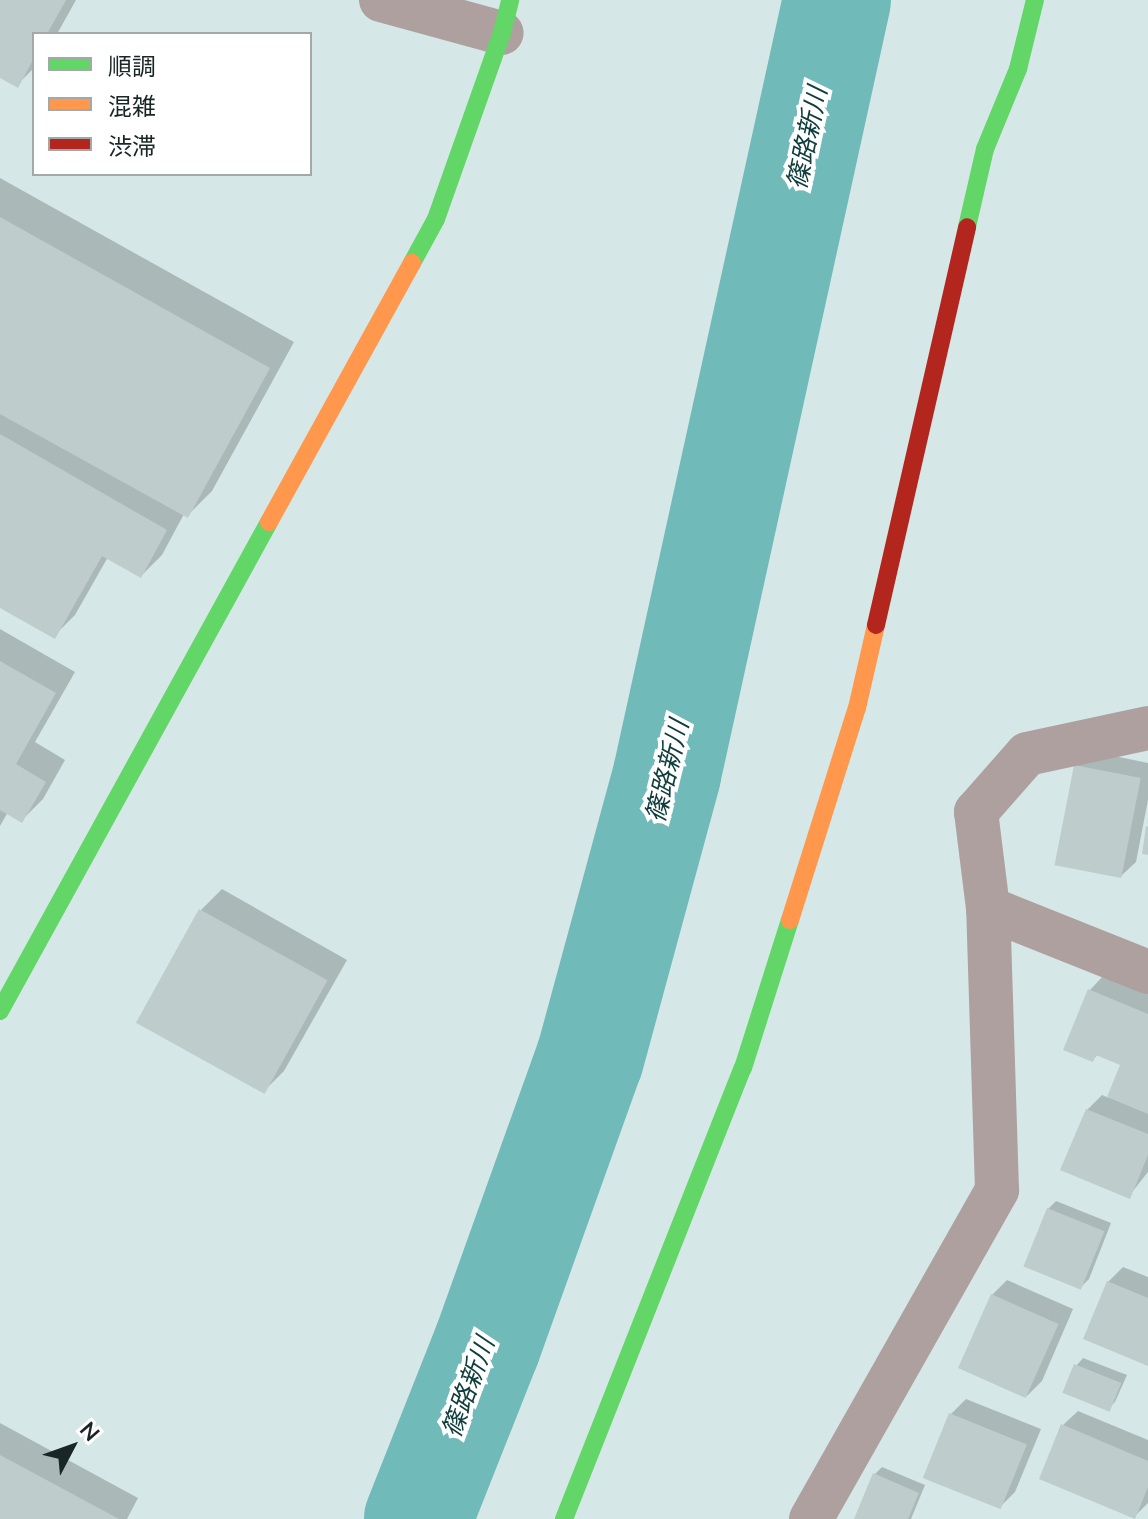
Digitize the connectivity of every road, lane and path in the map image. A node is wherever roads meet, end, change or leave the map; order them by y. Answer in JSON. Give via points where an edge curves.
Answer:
{"nodes":[{"id":1,"x":381,"y":0,"type":"edge"},
{"id":2,"x":1035,"y":0,"type":"edge"},
{"id":3,"x":506,"y":16,"type":"edge"},
{"id":4,"x":1148,"y":728,"type":"edge"},
{"id":5,"x":988,"y":908,"type":"junction"},
{"id":6,"x":1148,"y":972,"type":"edge"},
{"id":7,"x":0,"y":1011,"type":"edge"},
{"id":8,"x":564,"y":1519,"type":"edge"},
{"id":9,"x":811,"y":1519,"type":"edge"}],
"edges":[{"from":1,"to":3,"type":"street"},
{"from":2,"to":8,"type":"street","via":[[1018,69],[985,149],[857,708],[743,1068]]},
{"from":3,"to":7,"type":"street","via":[[436,219]]},
{"from":4,"to":5,"type":"street","via":[[1027,754],[976,812]]},
{"from":5,"to":6,"type":"street"},
{"from":5,"to":9,"type":"street","via":[[997,1190]]}]}
